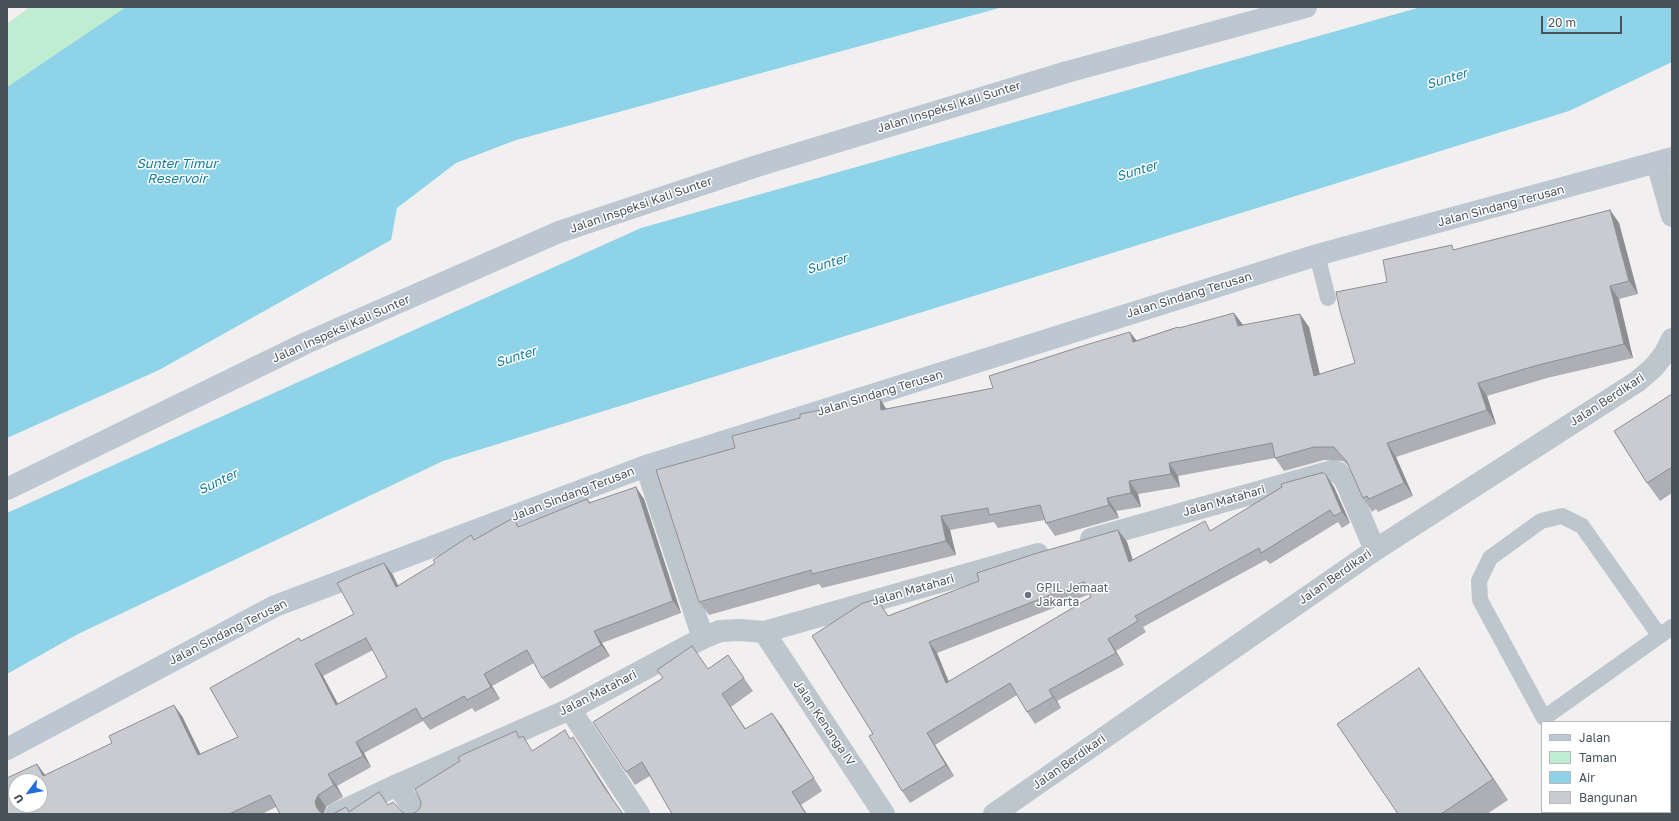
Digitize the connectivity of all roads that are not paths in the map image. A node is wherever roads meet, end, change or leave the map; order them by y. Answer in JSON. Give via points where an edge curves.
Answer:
{"nodes":[{"id":1,"x":1306,"y":7,"type":"edge"},
{"id":2,"x":1665,"y":161,"type":"edge"},
{"id":3,"x":1672,"y":216,"type":"edge"},
{"id":4,"x":1317,"y":255,"type":"junction"},
{"id":5,"x":1328,"y":298,"type":"dead end"},
{"id":6,"x":1672,"y":339,"type":"edge"},
{"id":7,"x":646,"y":466,"type":"junction"},
{"id":8,"x":7,"y":489,"type":"edge"},
{"id":9,"x":1375,"y":550,"type":"junction"},
{"id":10,"x":1666,"y":631,"type":"edge"},
{"id":11,"x":764,"y":632,"type":"junction"},
{"id":12,"x":702,"y":638,"type":"junction"},
{"id":13,"x":570,"y":709,"type":"junction"},
{"id":14,"x":1546,"y":720,"type":"edge"},
{"id":15,"x":7,"y":749,"type":"edge"},
{"id":16,"x":397,"y":785,"type":"junction"},
{"id":17,"x":336,"y":814,"type":"edge"},
{"id":18,"x":416,"y":814,"type":"edge"},
{"id":19,"x":639,"y":814,"type":"edge"},
{"id":20,"x":884,"y":814,"type":"edge"},
{"id":21,"x":994,"y":814,"type":"edge"}],
"edges":[{"from":1,"to":8,"type":"street","name":"Jalan Inspeksi Kali Sunter","via":[[1060,74],[757,166],[559,232],[306,343]]},
{"from":2,"to":3,"type":"street"},
{"from":2,"to":4,"type":"street","name":"Jalan Sindang Terusan"},
{"from":4,"to":5,"type":"lane"},
{"from":4,"to":7,"type":"street","name":"Jalan Sindang Terusan"},
{"from":6,"to":9,"type":"street","name":"Jalan Berdikari","via":[[1654,367],[1638,381]]},
{"from":7,"to":12,"type":"street"},
{"from":7,"to":15,"type":"street","name":"Jalan Sindang Terusan","via":[[274,606]]},
{"from":9,"to":11,"type":"street","name":"Jalan Matahari","via":[[1345,480],[1338,472],[1332,471]]},
{"from":9,"to":21,"type":"street","name":"Jalan Berdikari"},
{"from":10,"to":14,"type":"lane"},
{"from":10,"to":14,"type":"lane","via":[[1582,526],[1562,516],[1541,521],[1490,558],[1479,580],[1480,600]]},
{"from":11,"to":12,"type":"street","name":"Jalan Matahari","via":[[720,631]]},
{"from":11,"to":20,"type":"street","name":"Jalan Kenanga IV"},
{"from":12,"to":13,"type":"street","name":"Jalan Matahari"},
{"from":13,"to":16,"type":"street","name":"Jalan Matahari"},
{"from":13,"to":19,"type":"street"},
{"from":16,"to":17,"type":"street","name":"Jalan Matahari"},
{"from":16,"to":18,"type":"street"}]}
